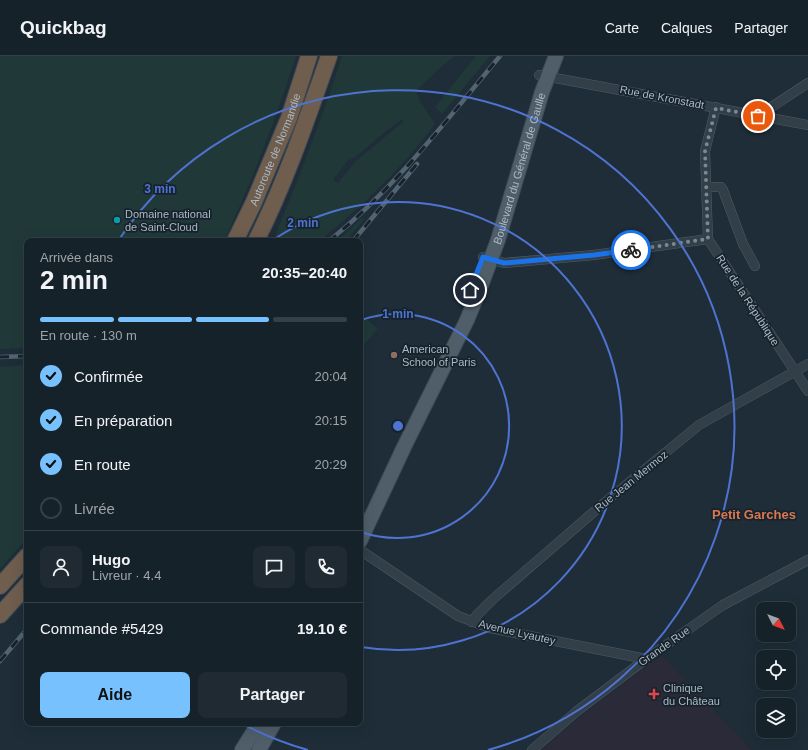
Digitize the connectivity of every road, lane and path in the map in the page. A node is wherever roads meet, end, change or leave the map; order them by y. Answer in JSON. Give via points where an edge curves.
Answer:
{"nodes":[{"id":1,"x":309,"y":56,"type":"edge"},
{"id":2,"x":329,"y":56,"type":"edge"},
{"id":3,"x":547,"y":56,"type":"edge"},
{"id":4,"x":556,"y":56,"type":"edge"},
{"id":5,"x":544,"y":75,"type":"junction"},
{"id":6,"x":808,"y":84,"type":"edge"},
{"id":7,"x":716,"y":108,"type":"junction"},
{"id":8,"x":758,"y":116,"type":"junction"},
{"id":9,"x":808,"y":125,"type":"edge"},
{"id":10,"x":706,"y":187,"type":"junction"},
{"id":11,"x":236,"y":238,"type":"edge"},
{"id":12,"x":258,"y":238,"type":"edge"},
{"id":13,"x":708,"y":239,"type":"junction"},
{"id":14,"x":487,"y":258,"type":"junction"},
{"id":15,"x":755,"y":266,"type":"dead end"},
{"id":16,"x":808,"y":364,"type":"edge"},
{"id":17,"x":795,"y":372,"type":"junction"},
{"id":18,"x":808,"y":392,"type":"edge"},
{"id":19,"x":363,"y":515,"type":"edge"},
{"id":20,"x":363,"y":535,"type":"edge"},
{"id":21,"x":363,"y":552,"type":"edge"},
{"id":22,"x":24,"y":559,"type":"edge"},
{"id":23,"x":808,"y":560,"type":"edge"},
{"id":24,"x":0,"y":586,"type":"edge"},
{"id":25,"x":24,"y":588,"type":"edge"},
{"id":26,"x":0,"y":615,"type":"edge"},
{"id":27,"x":472,"y":622,"type":"junction"},
{"id":28,"x":646,"y":659,"type":"junction"},
{"id":29,"x":258,"y":726,"type":"edge"},
{"id":30,"x":272,"y":726,"type":"edge"},
{"id":31,"x":261,"y":746,"type":"edge"},
{"id":32,"x":247,"y":747,"type":"edge"},
{"id":33,"x":532,"y":750,"type":"edge"}],
"edges":[{"from":1,"to":11,"type":"highway","name":"Autoroute de Normandie","via":[[289,118]]},
{"from":2,"to":12,"type":"highway","name":"Autoroute de Normandie","via":[[305,125]]},
{"from":3,"to":5,"type":"main road","name":"Boulevard du Général de Gaulle"},
{"from":4,"to":5,"type":"main road","name":"Boulevard du Général de Gaulle"},
{"from":5,"to":7,"type":"street","name":"Rue de Kronstadt"},
{"from":5,"to":14,"type":"main road","name":"Boulevard du Général de Gaulle","via":[[542,92]]},
{"from":6,"to":8,"type":"street"},
{"from":7,"to":8,"type":"street","name":"Rue de Kronstadt"},
{"from":7,"to":10,"type":"street","via":[[705,151]]},
{"from":8,"to":9,"type":"street","name":"Rue de Kronstadt"},
{"from":10,"to":13,"type":"street"},
{"from":10,"to":15,"type":"street","via":[[721,187],[723,190],[743,244]]},
{"from":13,"to":14,"type":"street","via":[[594,255],[504,263]]},
{"from":13,"to":17,"type":"street","name":"Rue de la République"},
{"from":14,"to":19,"type":"main road","name":"Boulevard du Général de Gaulle"},
{"from":14,"to":20,"type":"main road","name":"Boulevard du Général de Gaulle","via":[[467,320]]},
{"from":16,"to":17,"type":"street","name":"Rue Jean Mermoz"},
{"from":17,"to":18,"type":"street","name":"Rue de la République"},
{"from":17,"to":27,"type":"street","name":"Rue Jean Mermoz","via":[[699,425],[493,599]]},
{"from":21,"to":27,"type":"street","name":"Avenue Lyautey","via":[[458,616]]},
{"from":22,"to":24,"type":"highway"},
{"from":23,"to":28,"type":"street","name":"Grande Rue","via":[[722,605]]},
{"from":25,"to":26,"type":"highway"},
{"from":27,"to":28,"type":"street","name":"Avenue Lyautey","via":[[494,629]]},
{"from":28,"to":33,"type":"street","name":"Grande Rue","via":[[577,710]]},
{"from":29,"to":32,"type":"main road"},
{"from":30,"to":31,"type":"main road"},
{"from":31,"to":32,"type":"main road"}]}
